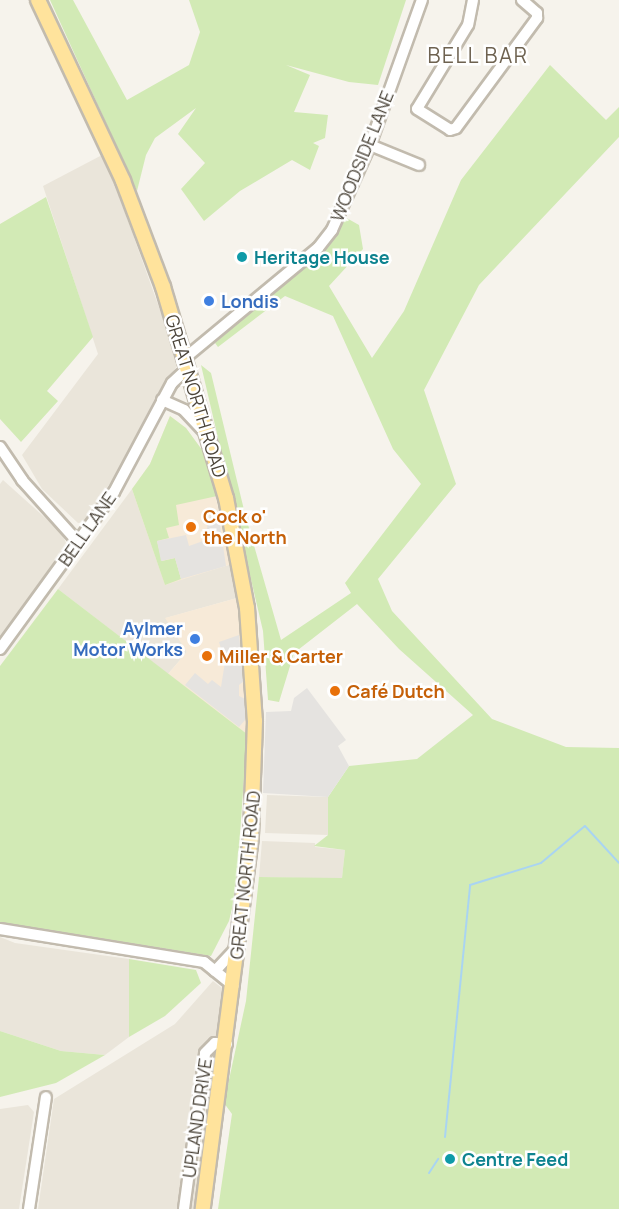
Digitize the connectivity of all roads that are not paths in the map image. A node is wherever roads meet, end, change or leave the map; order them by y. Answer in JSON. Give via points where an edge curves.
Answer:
{"nodes":[{"id":1,"x":38,"y":0,"type":"edge"},
{"id":2,"x":422,"y":0,"type":"edge"},
{"id":3,"x":473,"y":0,"type":"edge"},
{"id":4,"x":522,"y":0,"type":"edge"},
{"id":5,"x":370,"y":145,"type":"junction"},
{"id":6,"x":419,"y":165,"type":"dead end"},
{"id":7,"x":187,"y":363,"type":"junction"},
{"id":8,"x":162,"y":400,"type":"junction"},
{"id":9,"x":209,"y":437,"type":"junction"},
{"id":10,"x":0,"y":447,"type":"edge"},
{"id":11,"x":77,"y":541,"type":"junction"},
{"id":12,"x":0,"y":649,"type":"edge"},
{"id":13,"x":0,"y":929,"type":"edge"},
{"id":14,"x":239,"y":945,"type":"junction"},
{"id":15,"x":215,"y":970,"type":"junction"},
{"id":16,"x":234,"y":986,"type":"junction"},
{"id":17,"x":226,"y":1044,"type":"junction"},
{"id":18,"x":46,"y":1097,"type":"dead end"},
{"id":19,"x":29,"y":1209,"type":"edge"},
{"id":20,"x":184,"y":1209,"type":"edge"},
{"id":21,"x":203,"y":1209,"type":"edge"}],
"edges":[{"from":1,"to":7,"type":"main road","name":"GREAT NORTH ROAD","via":[[138,216]]},
{"from":2,"to":5,"type":"street","name":"WOODSIDE LANE"},
{"from":3,"to":4,"type":"street","via":[[468,26],[417,109],[450,130],[456,128],[537,18],[537,13]]},
{"from":5,"to":6,"type":"street"},
{"from":5,"to":7,"type":"street","name":"WOODSIDE LANE","via":[[344,208],[318,249]]},
{"from":7,"to":8,"type":"street","name":"BELL LANE"},
{"from":7,"to":9,"type":"main road","name":"GREAT NORTH ROAD"},
{"from":8,"to":9,"type":"street","via":[[184,410]]},
{"from":8,"to":11,"type":"street","name":"BELL LANE","via":[[129,467]]},
{"from":9,"to":14,"type":"main road","name":"GREAT NORTH ROAD","via":[[240,567],[254,686],[255,779]]},
{"from":10,"to":11,"type":"street","via":[[22,480]]},
{"from":11,"to":12,"type":"street","name":"BELL LANE"},
{"from":13,"to":15,"type":"street","via":[[194,960]]},
{"from":14,"to":15,"type":"street"},
{"from":14,"to":16,"type":"main road","name":"GREAT NORTH ROAD"},
{"from":15,"to":16,"type":"street"},
{"from":16,"to":17,"type":"main road","name":"GREAT NORTH ROAD"},
{"from":17,"to":20,"type":"street","name":"UPLAND DRIVE","via":[[215,1043],[205,1053]]},
{"from":17,"to":21,"type":"main road","name":"GREAT NORTH ROAD","via":[[215,1098]]},
{"from":18,"to":19,"type":"street"}]}
